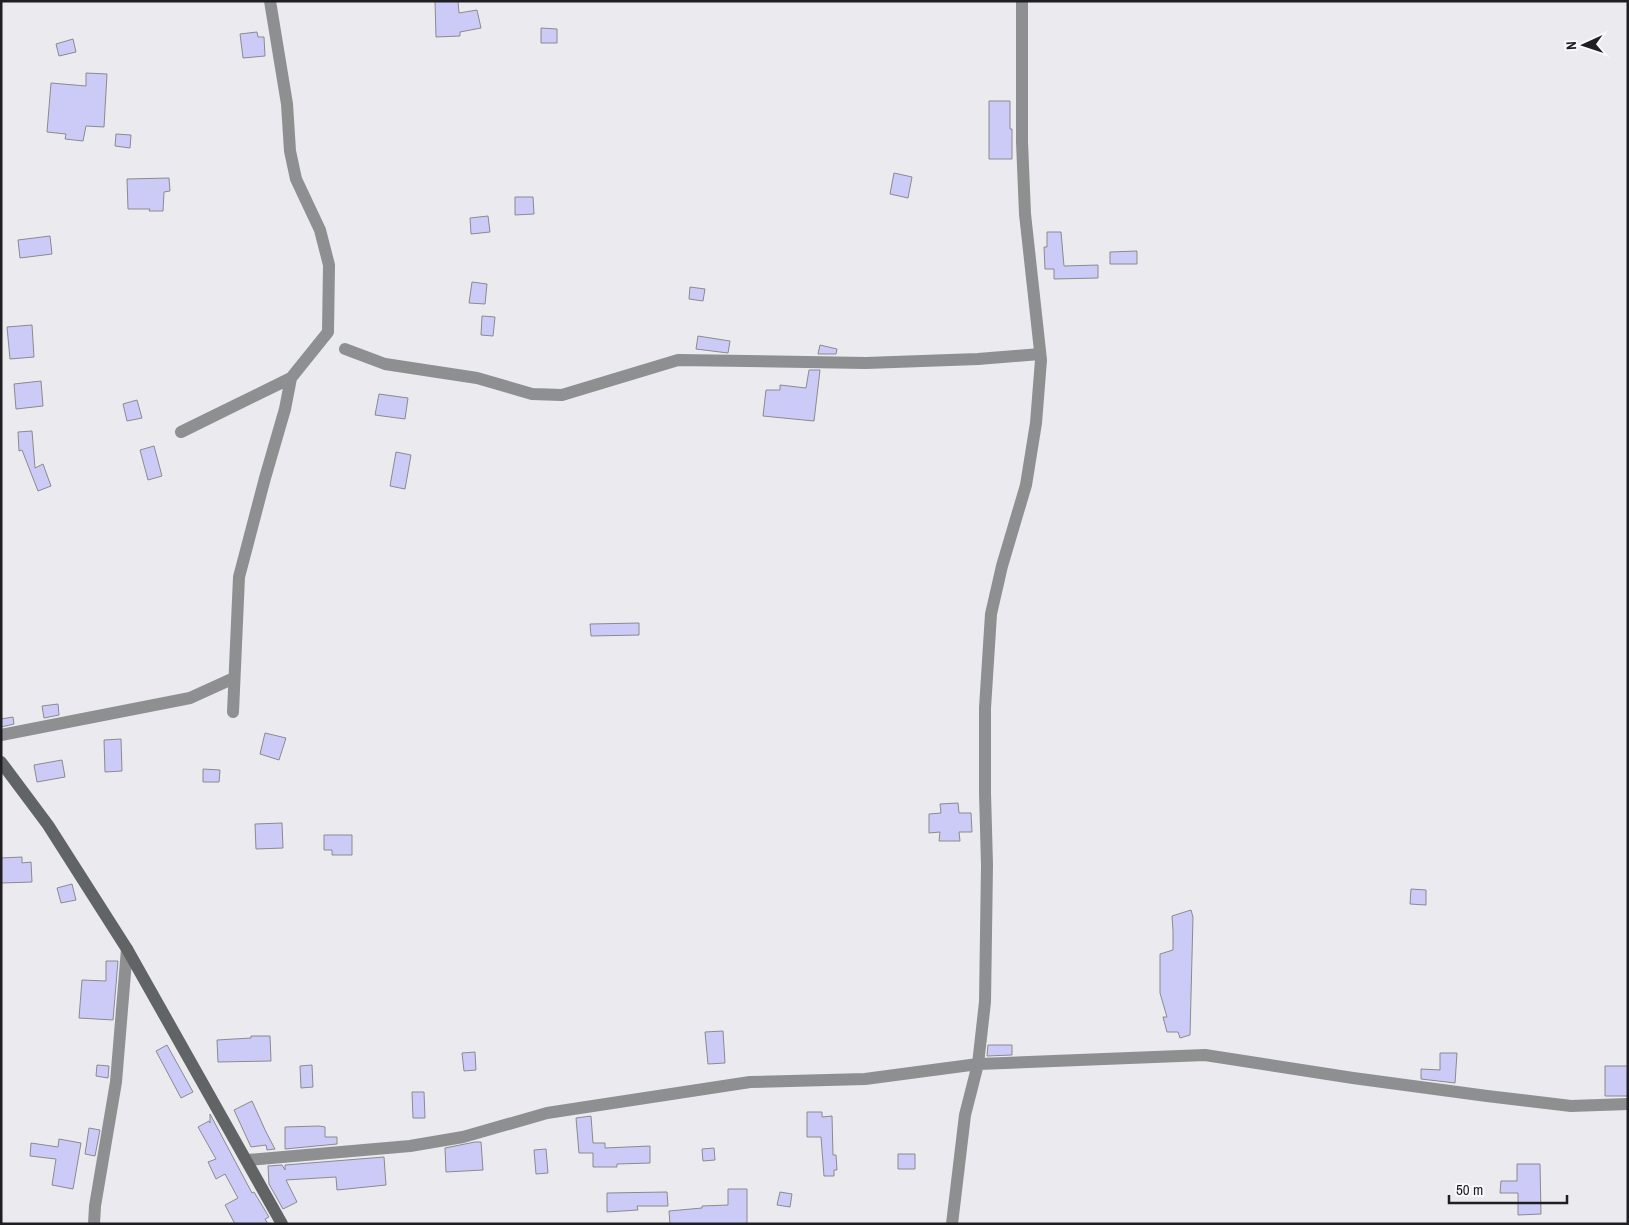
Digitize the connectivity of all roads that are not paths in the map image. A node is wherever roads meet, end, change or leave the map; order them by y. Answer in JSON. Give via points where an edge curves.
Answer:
{"nodes":[{"id":1,"x":270,"y":1,"type":"edge"},
{"id":2,"x":1022,"y":1,"type":"edge"},
{"id":3,"x":345,"y":349,"type":"dead end"},
{"id":4,"x":1040,"y":354,"type":"junction"},
{"id":5,"x":291,"y":378,"type":"junction"},
{"id":6,"x":181,"y":432,"type":"dead end"},
{"id":7,"x":234,"y":678,"type":"junction"},
{"id":8,"x":233,"y":712,"type":"dead end"},
{"id":9,"x":1,"y":735,"type":"edge"},
{"id":10,"x":1,"y":762,"type":"edge"},
{"id":11,"x":126,"y":949,"type":"junction"},
{"id":12,"x":978,"y":1064,"type":"junction"},
{"id":13,"x":1628,"y":1104,"type":"edge"},
{"id":14,"x":247,"y":1160,"type":"junction"},
{"id":15,"x":94,"y":1224,"type":"edge"},
{"id":16,"x":282,"y":1224,"type":"edge"},
{"id":17,"x":952,"y":1224,"type":"edge"}],
"edges":[{"from":1,"to":5,"type":"street","via":[[288,104],[290,151],[296,179],[320,230],[329,265],[328,332]]},
{"from":2,"to":4,"type":"street","via":[[1025,214]]},
{"from":3,"to":4,"type":"street","via":[[385,364],[477,378],[532,394],[562,395],[678,360],[866,363]]},
{"from":4,"to":12,"type":"street","via":[[1036,423],[1026,485],[991,614],[985,708],[985,1002]]},
{"from":5,"to":6,"type":"street"},
{"from":5,"to":7,"type":"street","via":[[240,577]]},
{"from":7,"to":8,"type":"street"},
{"from":7,"to":9,"type":"street","via":[[190,698]]},
{"from":10,"to":11,"type":"main road","via":[[48,825]]},
{"from":11,"to":14,"type":"main road"},
{"from":11,"to":15,"type":"street","via":[[116,1082]]},
{"from":12,"to":13,"type":"street","via":[[1205,1055],[1571,1106]]},
{"from":12,"to":14,"type":"street","via":[[865,1079],[750,1082],[547,1114],[454,1139],[410,1146]]},
{"from":12,"to":17,"type":"street","via":[[965,1115]]},
{"from":14,"to":16,"type":"main road"}]}
